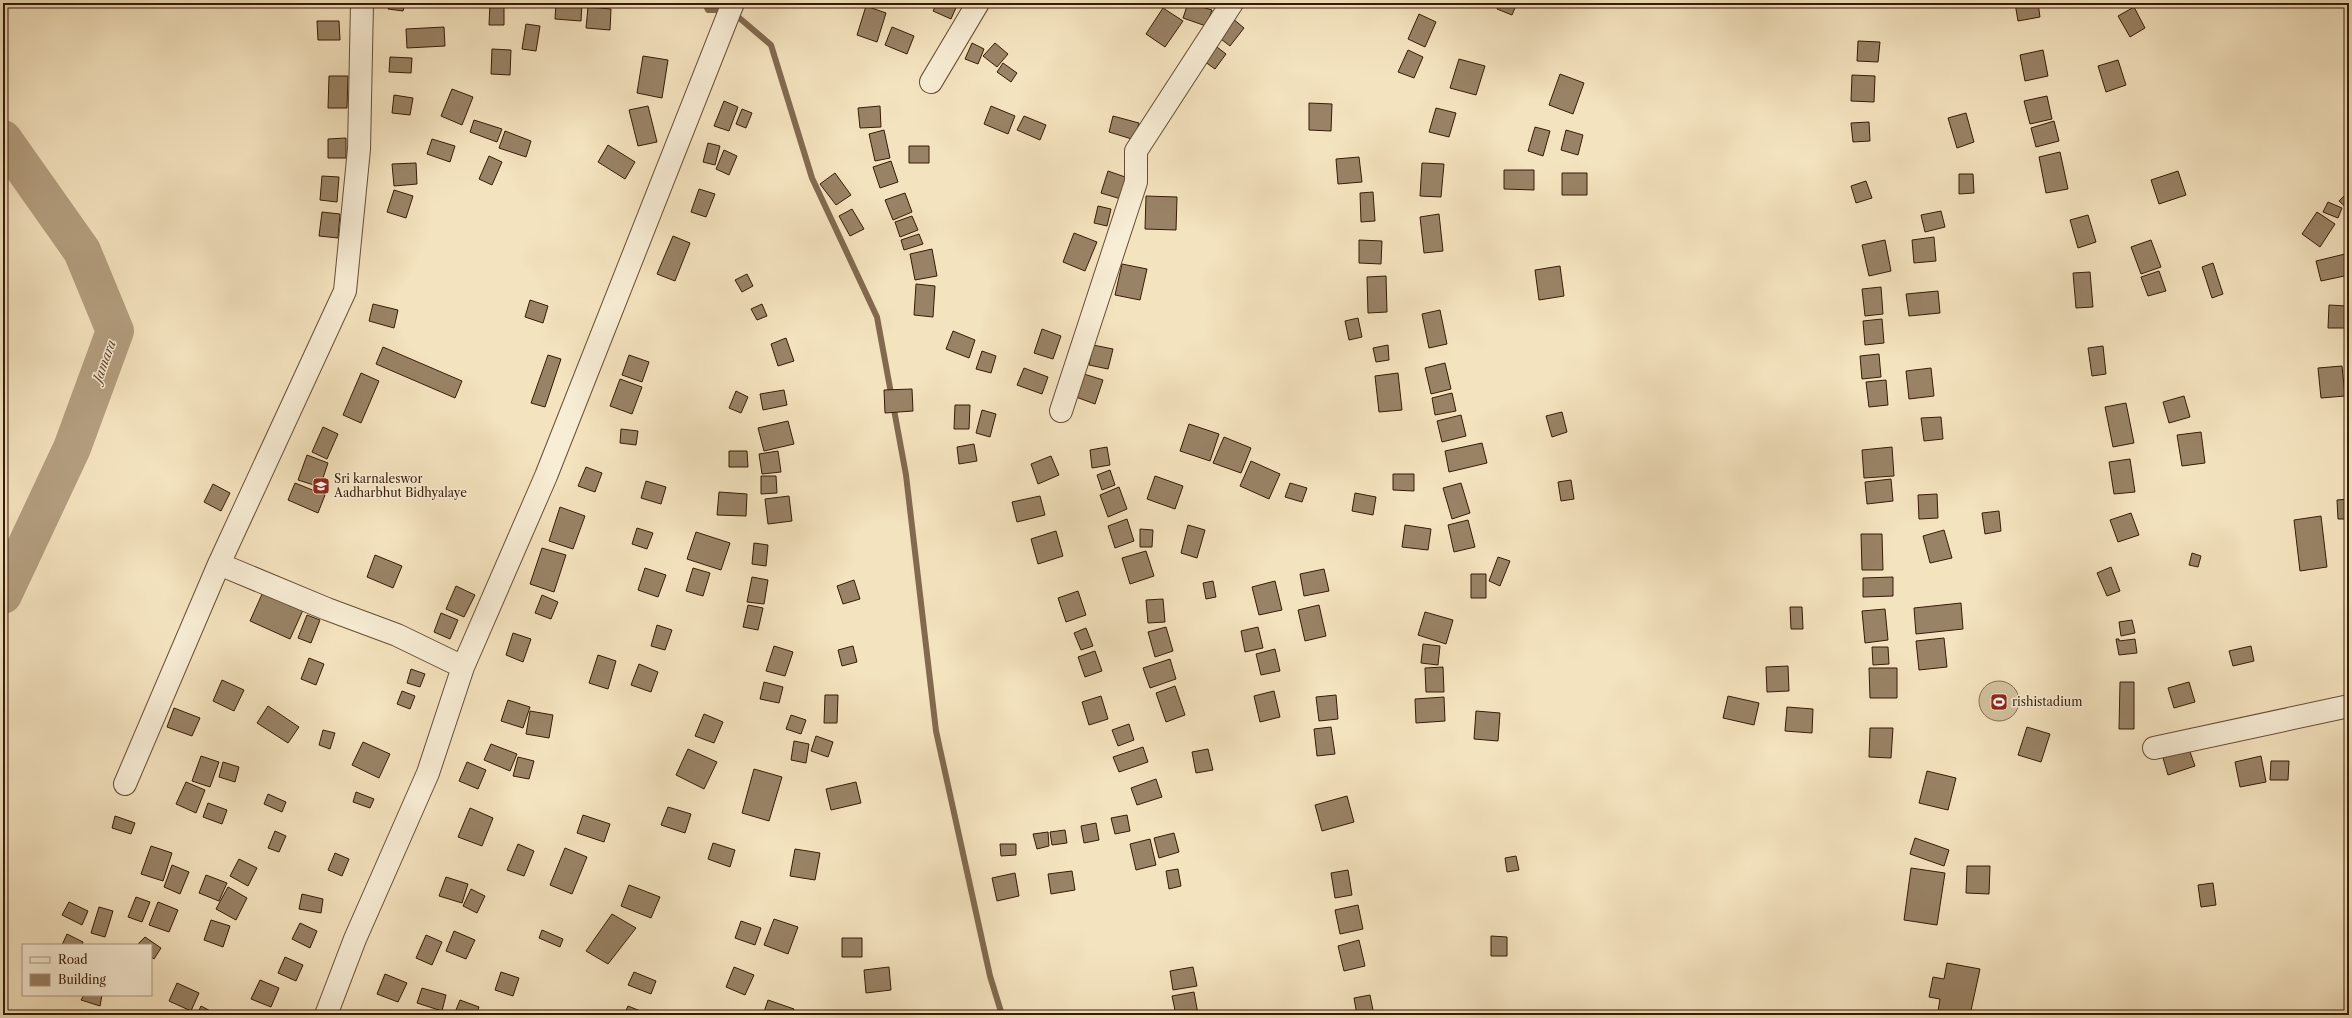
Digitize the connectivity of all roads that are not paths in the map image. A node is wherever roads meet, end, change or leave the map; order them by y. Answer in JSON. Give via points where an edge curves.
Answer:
{"nodes":[{"id":1,"x":362,"y":3,"type":"edge"},
{"id":2,"x":732,"y":3,"type":"edge"},
{"id":3,"x":978,"y":3,"type":"edge"},
{"id":4,"x":1232,"y":3,"type":"edge"},
{"id":5,"x":931,"y":82,"type":"dead end"},
{"id":6,"x":1061,"y":411,"type":"dead end"},
{"id":7,"x":219,"y":564,"type":"junction"},
{"id":8,"x":463,"y":667,"type":"junction"},
{"id":9,"x":2349,"y":706,"type":"edge"},
{"id":10,"x":2154,"y":748,"type":"dead end"},
{"id":11,"x":125,"y":784,"type":"dead end"},
{"id":12,"x":326,"y":1015,"type":"edge"}],
"edges":[{"from":1,"to":7,"type":"street","via":[[360,149],[345,291]]},
{"from":2,"to":8,"type":"street","via":[[546,476]]},
{"from":3,"to":5,"type":"street"},
{"from":4,"to":6,"type":"street","via":[[1136,151],[1136,182]]},
{"from":7,"to":8,"type":"street","via":[[327,609],[398,634]]},
{"from":7,"to":11,"type":"street"},
{"from":8,"to":12,"type":"street","via":[[428,773],[355,939]]},
{"from":9,"to":10,"type":"street"}]}
